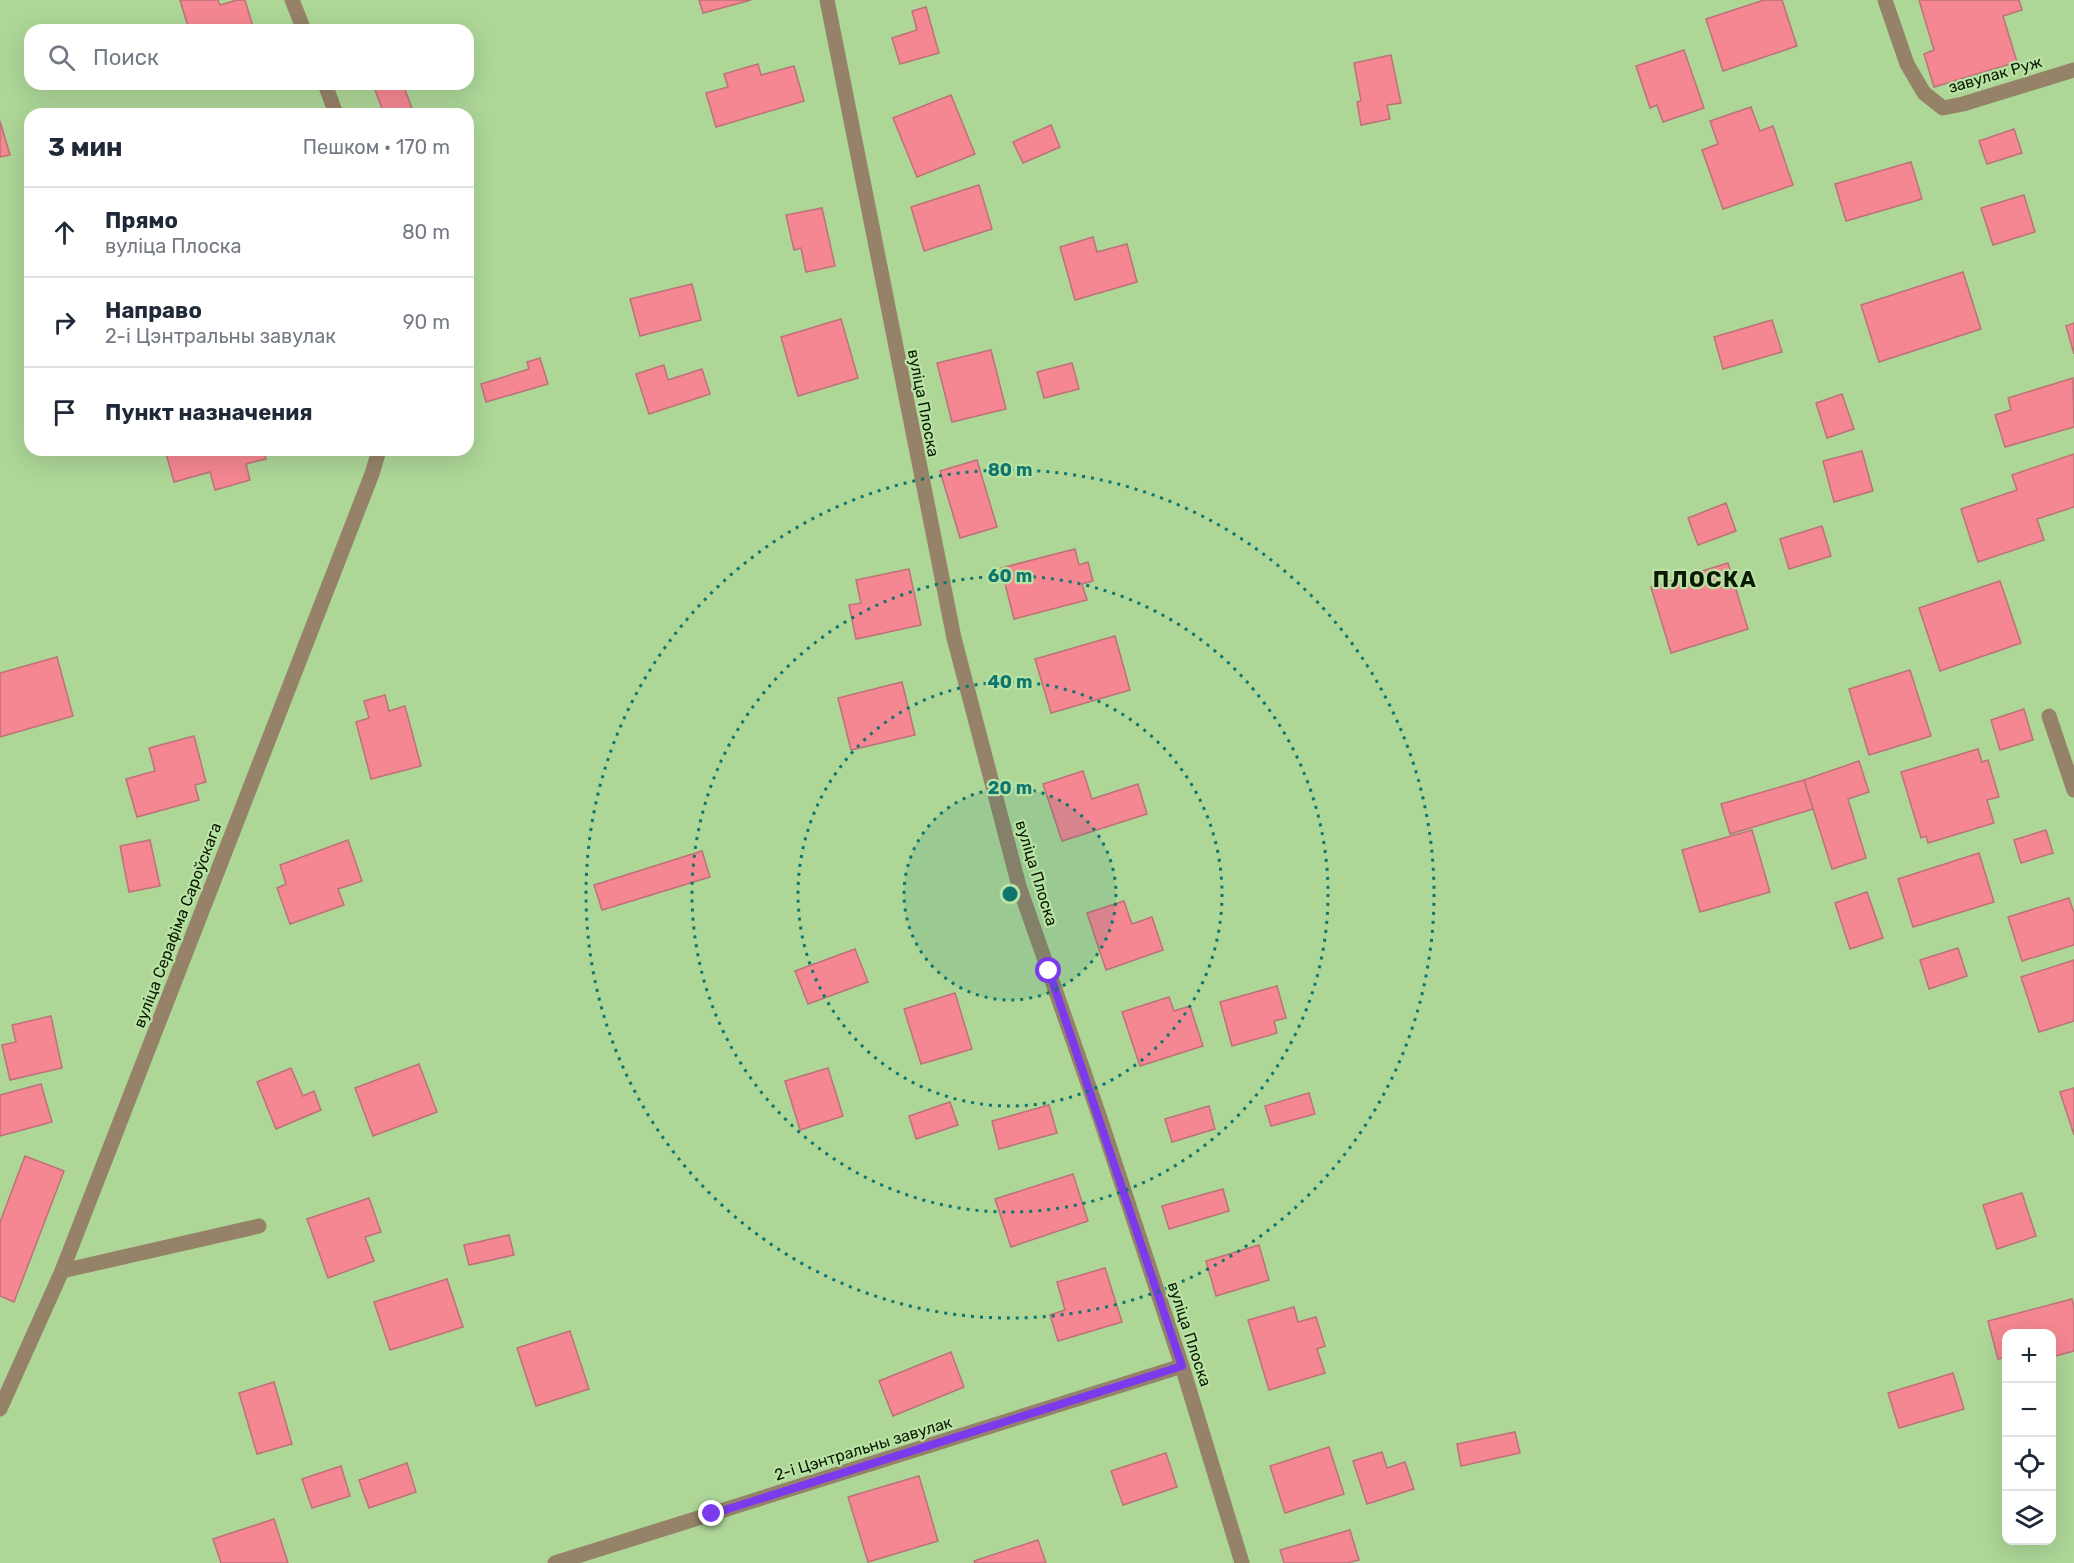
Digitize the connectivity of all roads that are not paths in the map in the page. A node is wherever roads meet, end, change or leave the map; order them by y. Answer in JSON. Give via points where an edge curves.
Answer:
{"nodes":[{"id":1,"x":292,"y":0,"type":"edge"},
{"id":2,"x":827,"y":0,"type":"edge"},
{"id":3,"x":1885,"y":0,"type":"edge"},
{"id":4,"x":302,"y":24,"type":"edge"},
{"id":5,"x":2074,"y":70,"type":"edge"},
{"id":6,"x":327,"y":90,"type":"edge"},
{"id":7,"x":334,"y":108,"type":"edge"},
{"id":8,"x":377,"y":456,"type":"edge"},
{"id":9,"x":2049,"y":716,"type":"dead end"},
{"id":10,"x":2074,"y":790,"type":"edge"},
{"id":11,"x":259,"y":1226,"type":"dead end"},
{"id":12,"x":62,"y":1271,"type":"junction"},
{"id":13,"x":1182,"y":1366,"type":"junction"},
{"id":14,"x":0,"y":1409,"type":"edge"},
{"id":15,"x":555,"y":1563,"type":"edge"},
{"id":16,"x":1242,"y":1563,"type":"edge"}],
"edges":[{"from":1,"to":4,"type":"street"},
{"from":2,"to":13,"type":"street","name":"вуліца Плоска","via":[[954,638],[1019,886]]},
{"from":3,"to":5,"type":"street","name":"завулак Руж","via":[[1907,64],[1924,93],[1943,108]]},
{"from":6,"to":7,"type":"street"},
{"from":8,"to":12,"type":"street","name":"вуліца Серафіма Сароўскага"},
{"from":9,"to":10,"type":"street"},
{"from":11,"to":12,"type":"street"},
{"from":12,"to":14,"type":"street","name":"вуліца Серафіма Сароўскага"},
{"from":13,"to":15,"type":"street","name":"2-і Цэнтральны завулак"},
{"from":13,"to":16,"type":"street","name":"вуліца Плоска"}]}
